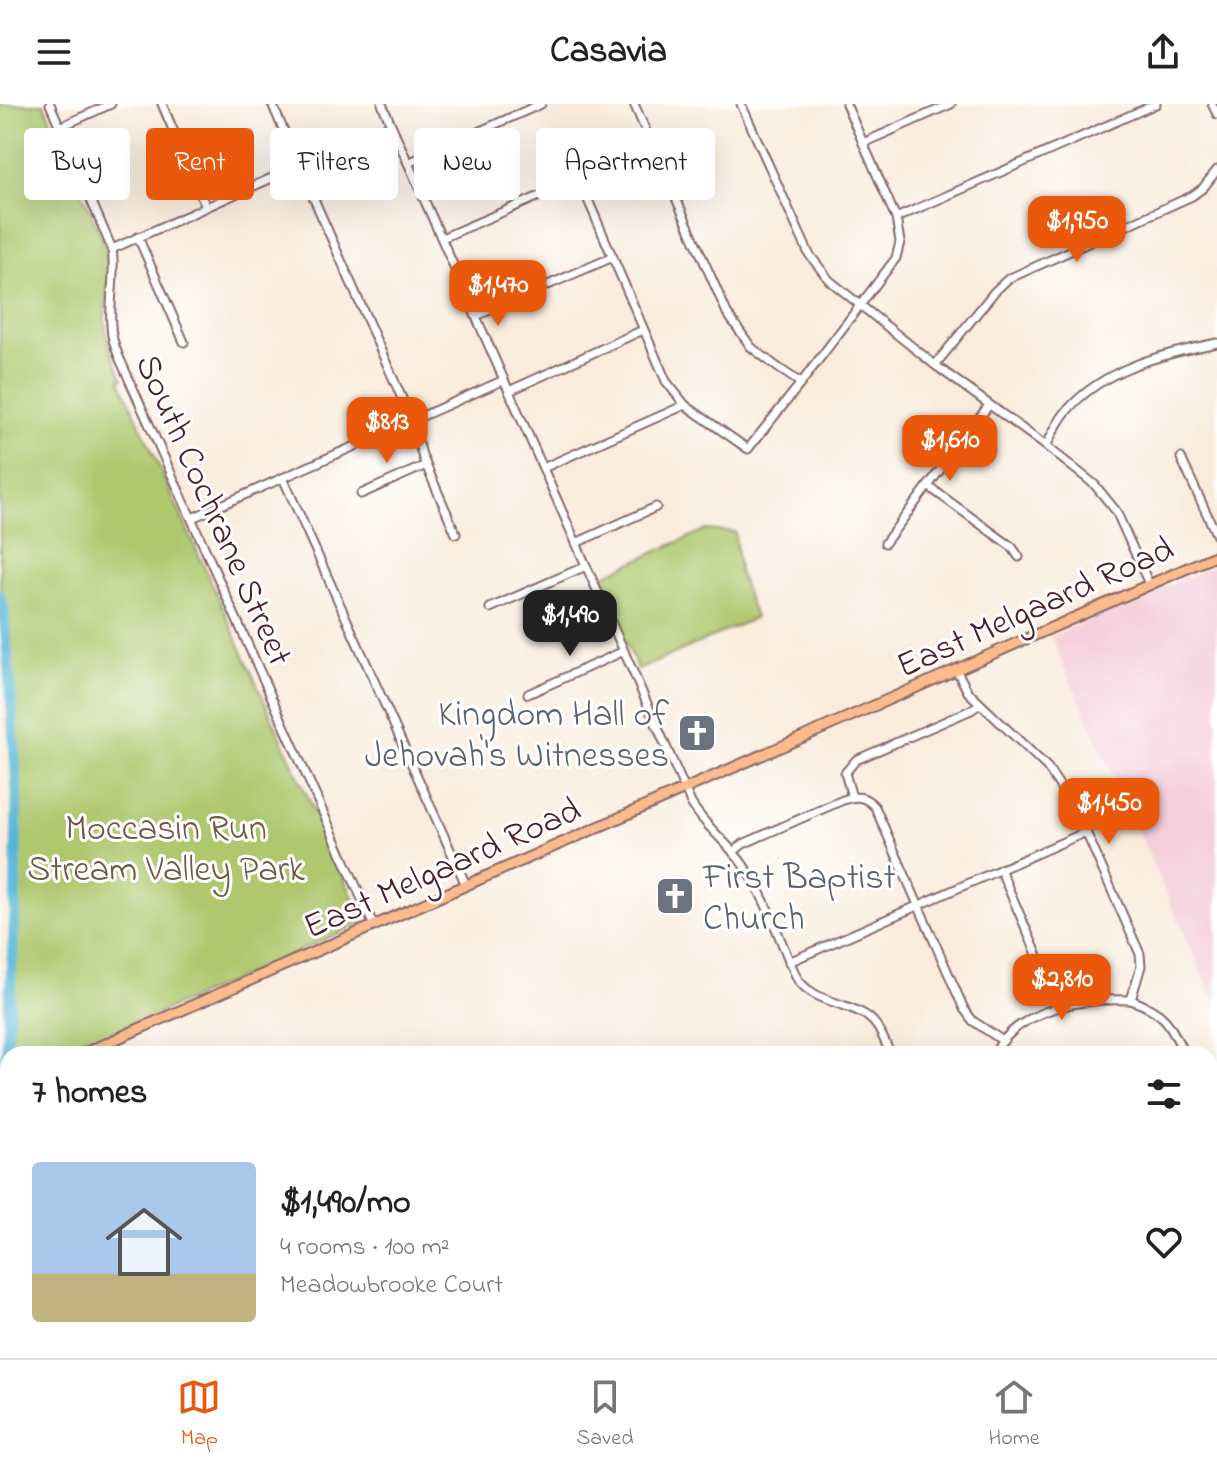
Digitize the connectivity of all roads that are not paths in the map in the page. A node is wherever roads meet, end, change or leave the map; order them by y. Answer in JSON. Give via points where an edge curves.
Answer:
{"nodes":[{"id":1,"x":50,"y":104,"type":"edge"},
{"id":2,"x":111,"y":104,"type":"edge"},
{"id":3,"x":162,"y":104,"type":"edge"},
{"id":4,"x":272,"y":104,"type":"edge"},
{"id":5,"x":382,"y":104,"type":"edge"},
{"id":6,"x":541,"y":104,"type":"edge"},
{"id":7,"x":634,"y":104,"type":"edge"},
{"id":8,"x":741,"y":104,"type":"edge"},
{"id":9,"x":846,"y":104,"type":"edge"},
{"id":10,"x":951,"y":104,"type":"edge"},
{"id":11,"x":1156,"y":104,"type":"edge"},
{"id":12,"x":1212,"y":104,"type":"edge"},
{"id":13,"x":1217,"y":114,"type":"edge"},
{"id":14,"x":391,"y":125,"type":"junction"},
{"id":15,"x":60,"y":127,"type":"junction"},
{"id":16,"x":282,"y":128,"type":"edge"},
{"id":17,"x":384,"y":128,"type":"edge"},
{"id":18,"x":863,"y":143,"type":"junction"},
{"id":19,"x":408,"y":163,"type":"junction"},
{"id":20,"x":1217,"y":170,"type":"edge"},
{"id":21,"x":270,"y":179,"type":"edge"},
{"id":22,"x":314,"y":200,"type":"edge"},
{"id":23,"x":206,"y":207,"type":"junction"},
{"id":24,"x":896,"y":218,"type":"junction"},
{"id":25,"x":138,"y":237,"type":"junction"},
{"id":26,"x":442,"y":238,"type":"junction"},
{"id":27,"x":112,"y":249,"type":"junction"},
{"id":28,"x":613,"y":257,"type":"junction"},
{"id":29,"x":860,"y":306,"type":"junction"},
{"id":30,"x":476,"y":316,"type":"junction"},
{"id":31,"x":643,"y":330,"type":"junction"},
{"id":32,"x":184,"y":342,"type":"dead end"},
{"id":33,"x":1217,"y":343,"type":"edge"},
{"id":34,"x":935,"y":365,"type":"junction"},
{"id":35,"x":504,"y":380,"type":"junction"},
{"id":36,"x":801,"y":383,"type":"junction"},
{"id":37,"x":509,"y":391,"type":"junction"},
{"id":38,"x":685,"y":405,"type":"junction"},
{"id":39,"x":989,"y":405,"type":"junction"},
{"id":40,"x":412,"y":421,"type":"junction"},
{"id":41,"x":1046,"y":446,"type":"junction"},
{"id":42,"x":1181,"y":458,"type":"dead end"},
{"id":43,"x":426,"y":465,"type":"junction"},
{"id":44,"x":543,"y":468,"type":"junction"},
{"id":45,"x":283,"y":478,"type":"junction"},
{"id":46,"x":928,"y":486,"type":"junction"},
{"id":47,"x":361,"y":494,"type":"dead end"},
{"id":48,"x":656,"y":507,"type":"dead end"},
{"id":49,"x":192,"y":518,"type":"junction"},
{"id":50,"x":456,"y":534,"type":"dead end"},
{"id":51,"x":1217,"y":536,"type":"edge"},
{"id":52,"x":576,"y":543,"type":"junction"},
{"id":53,"x":885,"y":543,"type":"dead end"},
{"id":54,"x":1217,"y":555,"type":"edge"},
{"id":55,"x":1019,"y":557,"type":"dead end"},
{"id":56,"x":586,"y":566,"type":"junction"},
{"id":57,"x":1149,"y":584,"type":"junction"},
{"id":58,"x":490,"y":608,"type":"dead end"},
{"id":59,"x":624,"y":651,"type":"junction"},
{"id":60,"x":956,"y":669,"type":"junction"},
{"id":61,"x":528,"y":694,"type":"dead end"},
{"id":62,"x":980,"y":704,"type":"junction"},
{"id":63,"x":685,"y":789,"type":"junction"},
{"id":64,"x":852,"y":797,"type":"junction"},
{"id":65,"x":1086,"y":832,"type":"junction"},
{"id":66,"x":733,"y":852,"type":"junction"},
{"id":67,"x":1000,"y":869,"type":"junction"},
{"id":68,"x":466,"y":885,"type":"junction"},
{"id":69,"x":918,"y":906,"type":"junction"},
{"id":70,"x":374,"y":926,"type":"junction"},
{"id":71,"x":789,"y":962,"type":"junction"},
{"id":72,"x":1131,"y":1000,"type":"junction"},
{"id":73,"x":1060,"y":1007,"type":"junction"},
{"id":74,"x":1003,"y":1041,"type":"junction"},
{"id":75,"x":100,"y":1046,"type":"edge"},
{"id":76,"x":886,"y":1046,"type":"edge"},
{"id":77,"x":1000,"y":1046,"type":"edge"},
{"id":78,"x":1180,"y":1046,"type":"edge"}],
"edges":[{"from":1,"to":15,"type":"street","name":"South Cochrane Street"},
{"from":2,"to":15,"type":"street"},
{"from":3,"to":23,"type":"street"},
{"from":4,"to":16,"type":"street"},
{"from":5,"to":14,"type":"street"},
{"from":6,"to":19,"type":"street"},
{"from":7,"to":36,"type":"street","via":[[727,313],[751,347]]},
{"from":8,"to":29,"type":"street","via":[[809,254]]},
{"from":9,"to":18,"type":"street"},
{"from":10,"to":18,"type":"street"},
{"from":11,"to":24,"type":"street"},
{"from":12,"to":13,"type":"street"},
{"from":14,"to":17,"type":"street"},
{"from":14,"to":19,"type":"street"},
{"from":15,"to":27,"type":"street","name":"South Cochrane Street"},
{"from":18,"to":24,"type":"street"},
{"from":19,"to":26,"type":"street"},
{"from":20,"to":34,"type":"street","via":[[1192,196],[1008,279]]},
{"from":21,"to":23,"type":"street"},
{"from":22,"to":40,"type":"street"},
{"from":23,"to":25,"type":"street"},
{"from":24,"to":29,"type":"street","via":[[896,258]]},
{"from":25,"to":27,"type":"street"},
{"from":25,"to":32,"type":"street"},
{"from":26,"to":28,"type":"street","via":[[579,179]]},
{"from":26,"to":30,"type":"street"},
{"from":27,"to":49,"type":"street","name":"South Cochrane Street","via":[[113,342]]},
{"from":28,"to":30,"type":"street"},
{"from":28,"to":31,"type":"street"},
{"from":29,"to":34,"type":"street"},
{"from":29,"to":36,"type":"street"},
{"from":30,"to":35,"type":"street"},
{"from":31,"to":37,"type":"street"},
{"from":31,"to":38,"type":"street","via":[[666,381]]},
{"from":33,"to":41,"type":"street","via":[[1169,353],[1107,379],[1064,414]]},
{"from":34,"to":39,"type":"street"},
{"from":35,"to":37,"type":"street"},
{"from":35,"to":40,"type":"street"},
{"from":36,"to":38,"type":"street","via":[[748,449]]},
{"from":37,"to":44,"type":"street"},
{"from":38,"to":44,"type":"street"},
{"from":39,"to":41,"type":"street"},
{"from":39,"to":46,"type":"street"},
{"from":40,"to":43,"type":"street"},
{"from":40,"to":45,"type":"street"},
{"from":41,"to":57,"type":"street","via":[[1106,497]]},
{"from":42,"to":51,"type":"street"},
{"from":43,"to":47,"type":"street"},
{"from":43,"to":50,"type":"street"},
{"from":44,"to":52,"type":"street"},
{"from":45,"to":49,"type":"street"},
{"from":45,"to":68,"type":"street"},
{"from":46,"to":53,"type":"street"},
{"from":46,"to":55,"type":"street"},
{"from":48,"to":52,"type":"street"},
{"from":49,"to":70,"type":"street","name":"South Cochrane Street"},
{"from":52,"to":56,"type":"street"},
{"from":54,"to":57,"type":"main road","name":"East Melgaard Road"},
{"from":56,"to":58,"type":"street"},
{"from":56,"to":59,"type":"street"},
{"from":57,"to":60,"type":"main road","name":"East Melgaard Road"},
{"from":59,"to":61,"type":"street"},
{"from":59,"to":63,"type":"street"},
{"from":60,"to":62,"type":"street"},
{"from":60,"to":63,"type":"main road","name":"East Melgaard Road"},
{"from":62,"to":64,"type":"street","via":[[850,764],[845,773]]},
{"from":62,"to":65,"type":"street","via":[[1047,767]]},
{"from":63,"to":66,"type":"street","via":[[697,814]]},
{"from":63,"to":68,"type":"main road","name":"East Melgaard Road"},
{"from":64,"to":66,"type":"street"},
{"from":64,"to":69,"type":"street","via":[[875,807]]},
{"from":65,"to":67,"type":"street"},
{"from":65,"to":72,"type":"street","via":[[1140,954]]},
{"from":66,"to":71,"type":"street","via":[[758,890]]},
{"from":67,"to":69,"type":"street"},
{"from":67,"to":73,"type":"street"},
{"from":68,"to":70,"type":"main road","name":"East Melgaard Road"},
{"from":69,"to":71,"type":"street"},
{"from":69,"to":74,"type":"street","via":[[969,1016]]},
{"from":70,"to":75,"type":"main road","name":"East Melgaard Road"},
{"from":71,"to":76,"type":"street","via":[[808,991],[875,1023]]},
{"from":72,"to":73,"type":"street"},
{"from":72,"to":78,"type":"street","via":[[1168,1023]]},
{"from":73,"to":74,"type":"street","via":[[1014,1028]]},
{"from":74,"to":77,"type":"street"}]}
